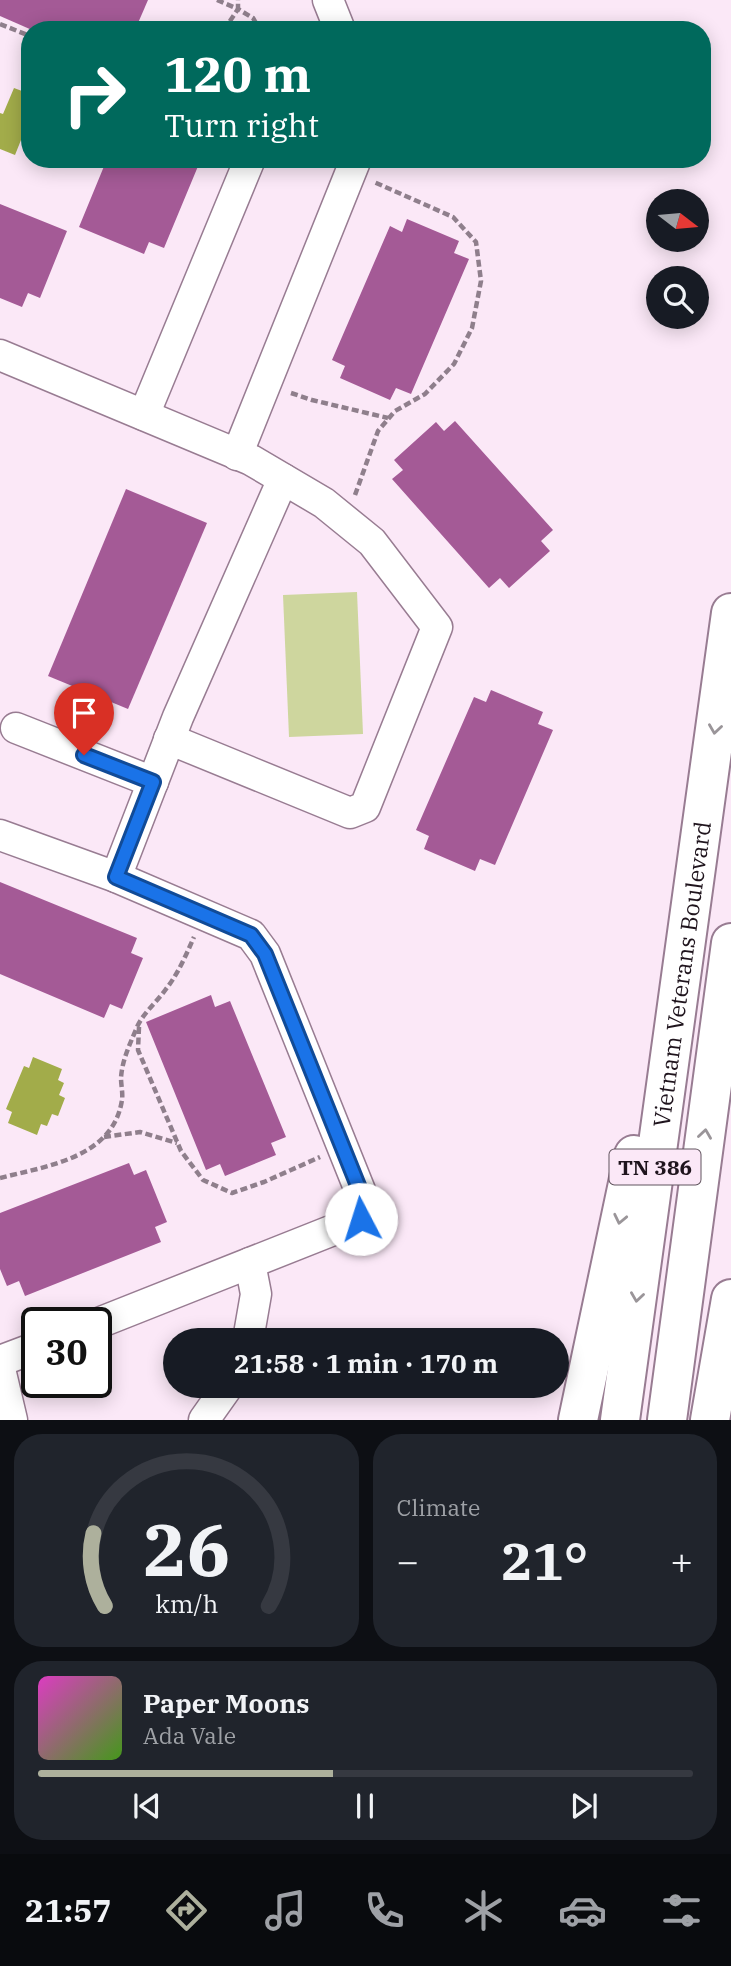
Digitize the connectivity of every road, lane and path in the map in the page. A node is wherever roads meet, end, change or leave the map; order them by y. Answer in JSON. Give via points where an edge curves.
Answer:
{"nodes":[{"id":1,"x":217,"y":0,"type":"edge"},
{"id":2,"x":238,"y":0,"type":"edge"},
{"id":3,"x":328,"y":0,"type":"edge"},
{"id":4,"x":237,"y":9,"type":"junction"},
{"id":5,"x":230,"y":21,"type":"edge"},
{"id":6,"x":255,"y":21,"type":"edge"},
{"id":7,"x":336,"y":21,"type":"edge"},
{"id":8,"x":0,"y":24,"type":"edge"},
{"id":9,"x":21,"y":32,"type":"edge"},
{"id":10,"x":246,"y":168,"type":"edge"},
{"id":11,"x":353,"y":168,"type":"edge"},
{"id":12,"x":360,"y":168,"type":"edge"},
{"id":13,"x":0,"y":355,"type":"edge"},
{"id":14,"x":265,"y":384,"type":"junction"},
{"id":15,"x":144,"y":415,"type":"junction"},
{"id":16,"x":389,"y":418,"type":"junction"},
{"id":17,"x":237,"y":455,"type":"junction"},
{"id":18,"x":283,"y":479,"type":"junction"},
{"id":19,"x":347,"y":522,"type":"junction"},
{"id":20,"x":731,"y":613,"type":"edge"},
{"id":21,"x":16,"y":728,"type":"dead end"},
{"id":22,"x":169,"y":739,"type":"junction"},
{"id":23,"x":153,"y":782,"type":"junction"},
{"id":24,"x":0,"y":835,"type":"edge"},
{"id":25,"x":116,"y":877,"type":"junction"},
{"id":26,"x":690,"y":914,"type":"junction"},
{"id":27,"x":204,"y":915,"type":"junction"},
{"id":28,"x":731,"y":943,"type":"edge"},
{"id":29,"x":139,"y":1023,"type":"junction"},
{"id":30,"x":103,"y":1137,"type":"junction"},
{"id":31,"x":177,"y":1143,"type":"junction"},
{"id":32,"x":342,"y":1147,"type":"junction"},
{"id":33,"x":0,"y":1178,"type":"edge"},
{"id":34,"x":250,"y":1263,"type":"junction"},
{"id":35,"x":731,"y":1299,"type":"edge"},
{"id":36,"x":112,"y":1318,"type":"edge"},
{"id":37,"x":250,"y":1328,"type":"edge"},
{"id":38,"x":21,"y":1353,"type":"edge"},
{"id":39,"x":0,"y":1362,"type":"edge"},
{"id":40,"x":0,"y":1369,"type":"edge"},
{"id":41,"x":220,"y":1398,"type":"edge"},
{"id":42,"x":12,"y":1420,"type":"edge"},
{"id":43,"x":205,"y":1420,"type":"edge"},
{"id":44,"x":578,"y":1420,"type":"edge"},
{"id":45,"x":620,"y":1420,"type":"edge"},
{"id":46,"x":667,"y":1420,"type":"edge"},
{"id":47,"x":710,"y":1420,"type":"edge"}],
"edges":[{"from":1,"to":4,"type":"path"},
{"from":2,"to":4,"type":"path"},
{"from":3,"to":7,"type":"street"},
{"from":4,"to":5,"type":"path"},
{"from":4,"to":6,"type":"path"},
{"from":8,"to":9,"type":"path"},
{"from":10,"to":15,"type":"street"},
{"from":11,"to":14,"type":"street"},
{"from":12,"to":16,"type":"path","via":[[453,218],[476,242],[481,281],[472,328],[454,365],[425,394]]},
{"from":13,"to":15,"type":"street"},
{"from":14,"to":16,"type":"path"},
{"from":14,"to":17,"type":"street"},
{"from":15,"to":17,"type":"street"},
{"from":16,"to":19,"type":"path","via":[[377,430]]},
{"from":17,"to":18,"type":"street"},
{"from":18,"to":19,"type":"street"},
{"from":18,"to":22,"type":"street"},
{"from":19,"to":22,"type":"street","via":[[372,542],[438,626],[365,807],[350,813]]},
{"from":20,"to":26,"type":"highway","name":"Vietnam Veterans Boulevard","number":"TN 386","one_way":true},
{"from":21,"to":23,"type":"street"},
{"from":22,"to":23,"type":"street"},
{"from":23,"to":25,"type":"street"},
{"from":24,"to":25,"type":"street"},
{"from":25,"to":27,"type":"street"},
{"from":26,"to":44,"type":"highway","one_way":true},
{"from":26,"to":45,"type":"highway","name":"Vietnam Veterans Boulevard","number":"TN 386","one_way":true},
{"from":27,"to":29,"type":"path","via":[[183,963]]},
{"from":27,"to":32,"type":"street","via":[[251,935],[265,954]]},
{"from":46,"to":28,"type":"highway","name":"Vietnam Veterans Boulevard","number":"TN 386","one_way":true},
{"from":29,"to":30,"type":"path","via":[[126,1053],[123,1098],[115,1124]]},
{"from":29,"to":31,"type":"path","via":[[138,1050]]},
{"from":30,"to":31,"type":"path","via":[[140,1132]]},
{"from":30,"to":33,"type":"path","via":[[64,1162]]},
{"from":31,"to":32,"type":"path","via":[[203,1180],[232,1193]]},
{"from":32,"to":34,"type":"street","via":[[365,1203],[361,1219]]},
{"from":34,"to":36,"type":"street"},
{"from":34,"to":37,"type":"street","via":[[256,1294]]},
{"from":35,"to":47,"type":"highway"},
{"from":38,"to":39,"type":"street"},
{"from":40,"to":42,"type":"street"},
{"from":41,"to":43,"type":"street"}]}
